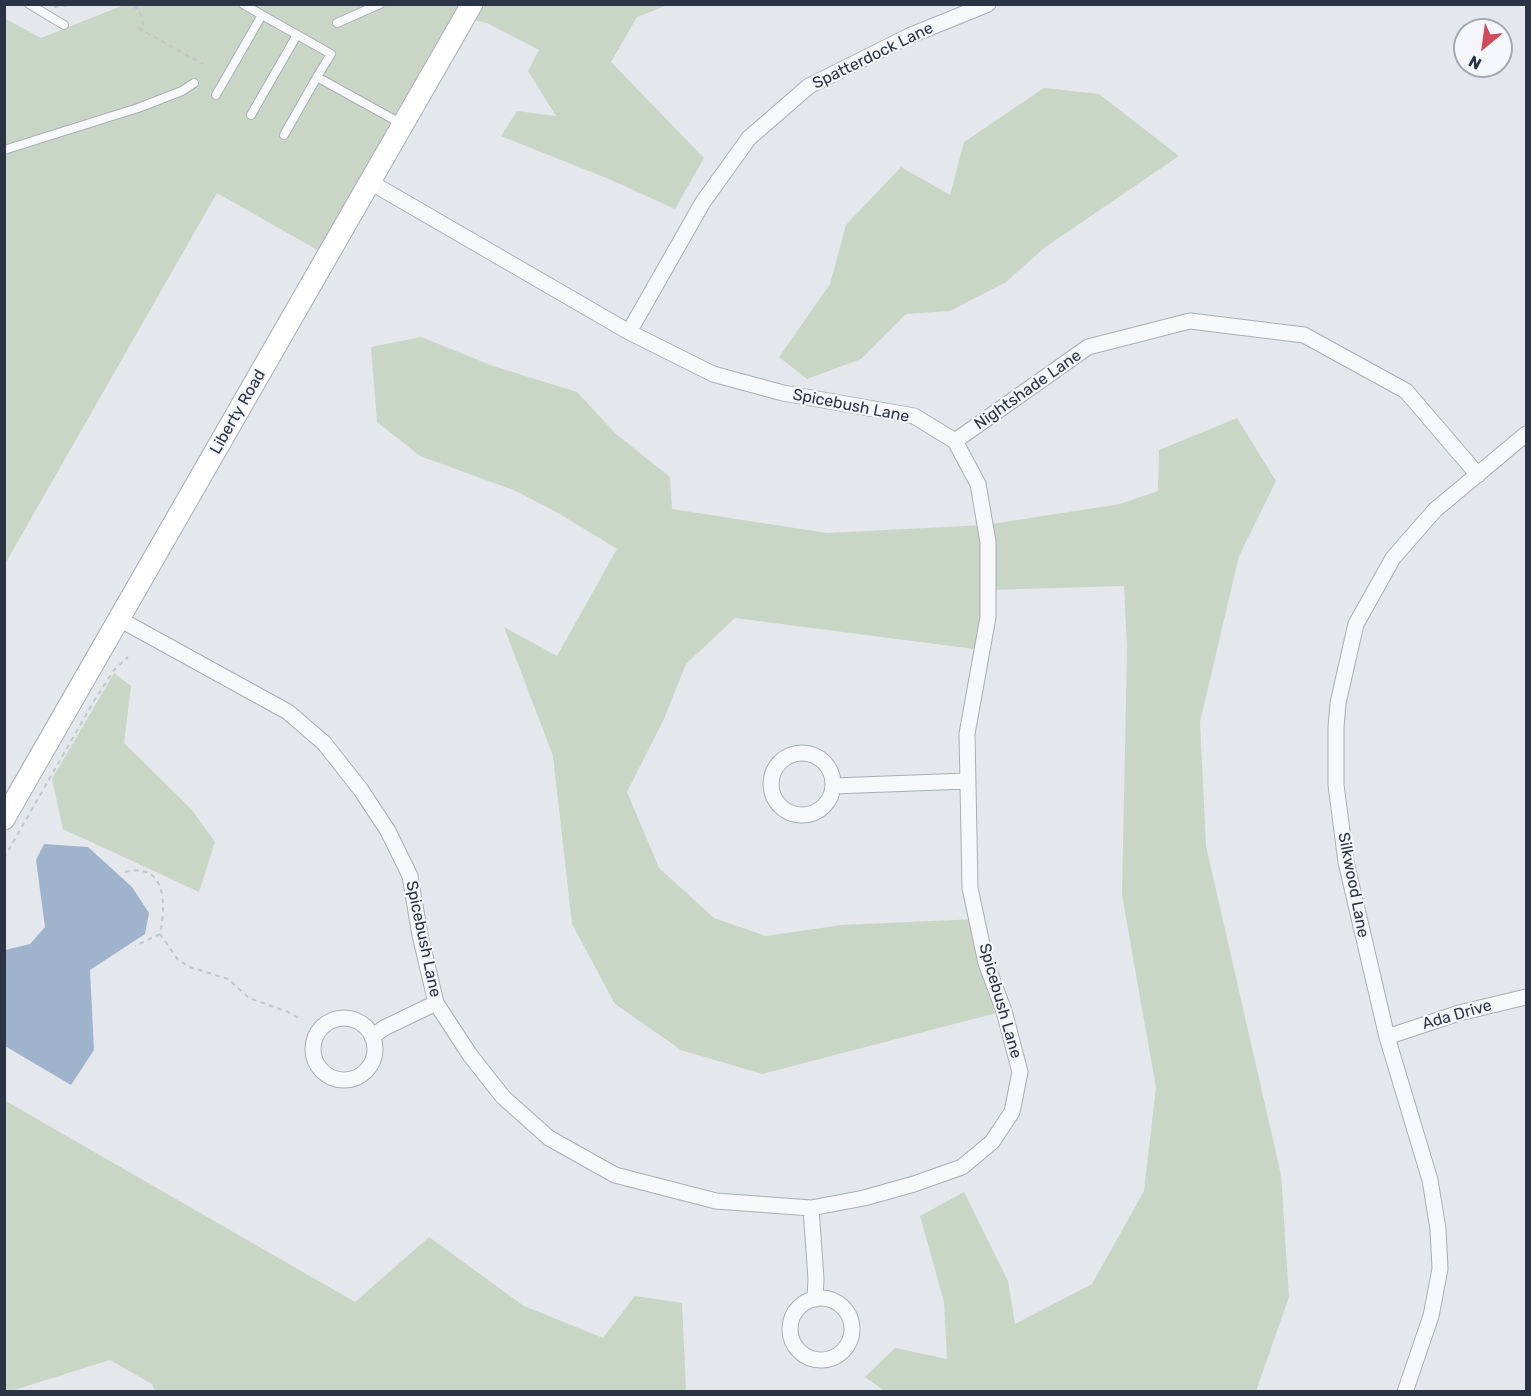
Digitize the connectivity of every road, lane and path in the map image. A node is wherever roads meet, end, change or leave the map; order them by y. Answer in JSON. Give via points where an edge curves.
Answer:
{"nodes":[{"id":1,"x":28,"y":4,"type":"edge"},
{"id":2,"x":75,"y":4,"type":"edge"},
{"id":3,"x":125,"y":4,"type":"edge"},
{"id":4,"x":243,"y":4,"type":"edge"},
{"id":5,"x":380,"y":4,"type":"edge"},
{"id":6,"x":472,"y":4,"type":"edge"},
{"id":7,"x":988,"y":4,"type":"edge"},
{"id":8,"x":46,"y":15,"type":"junction"},
{"id":9,"x":262,"y":15,"type":"junction"},
{"id":10,"x":337,"y":23,"type":"dead end"},
{"id":11,"x":64,"y":25,"type":"dead end"},
{"id":12,"x":138,"y":28,"type":"dead end"},
{"id":13,"x":143,"y":30,"type":"junction"},
{"id":14,"x":297,"y":35,"type":"junction"},
{"id":15,"x":203,"y":64,"type":"dead end"},
{"id":16,"x":317,"y":77,"type":"junction"},
{"id":17,"x":194,"y":83,"type":"dead end"},
{"id":18,"x":216,"y":96,"type":"dead end"},
{"id":19,"x":251,"y":116,"type":"dead end"},
{"id":20,"x":403,"y":125,"type":"junction"},
{"id":21,"x":284,"y":135,"type":"dead end"},
{"id":22,"x":4,"y":150,"type":"edge"},
{"id":23,"x":370,"y":182,"type":"junction"},
{"id":24,"x":628,"y":332,"type":"junction"},
{"id":25,"x":1527,"y":435,"type":"edge"},
{"id":26,"x":955,"y":441,"type":"junction"},
{"id":27,"x":1478,"y":475,"type":"junction"},
{"id":28,"x":119,"y":619,"type":"junction"},
{"id":29,"x":128,"y":657,"type":"dead end"},
{"id":30,"x":967,"y":781,"type":"junction"},
{"id":31,"x":833,"y":786,"type":"junction"},
{"id":32,"x":4,"y":819,"type":"edge"},
{"id":33,"x":4,"y":858,"type":"edge"},
{"id":34,"x":124,"y":872,"type":"dead end"},
{"id":35,"x":160,"y":934,"type":"junction"},
{"id":36,"x":135,"y":946,"type":"dead end"},
{"id":37,"x":1527,"y":997,"type":"edge"},
{"id":38,"x":436,"y":1003,"type":"junction"},
{"id":39,"x":302,"y":1020,"type":"dead end"},
{"id":40,"x":1387,"y":1036,"type":"junction"},
{"id":41,"x":372,"y":1037,"type":"junction"},
{"id":42,"x":812,"y":1208,"type":"junction"},
{"id":43,"x":815,"y":1299,"type":"junction"},
{"id":44,"x":1405,"y":1392,"type":"edge"}],
"edges":[{"from":1,"to":8,"type":"lane"},
{"from":2,"to":8,"type":"path","via":[[51,7]]},
{"from":3,"to":13,"type":"path","via":[[139,9]]},
{"from":4,"to":9,"type":"lane"},
{"from":5,"to":10,"type":"lane"},
{"from":6,"to":20,"type":"street","name":"Liberty Road"},
{"from":7,"to":24,"type":"street","name":"Spatterdock Lane","via":[[909,36],[809,86],[749,138],[703,202]]},
{"from":8,"to":11,"type":"lane"},
{"from":9,"to":14,"type":"lane"},
{"from":9,"to":18,"type":"lane"},
{"from":12,"to":13,"type":"path"},
{"from":13,"to":15,"type":"path"},
{"from":14,"to":16,"type":"lane","via":[[331,54]]},
{"from":14,"to":19,"type":"lane"},
{"from":16,"to":20,"type":"lane"},
{"from":16,"to":21,"type":"lane"},
{"from":17,"to":22,"type":"lane","via":[[138,108]]},
{"from":20,"to":23,"type":"street","name":"Liberty Road"},
{"from":23,"to":24,"type":"street","name":"Spicebush Lane"},
{"from":23,"to":28,"type":"street","name":"Liberty Road"},
{"from":24,"to":26,"type":"street","name":"Spicebush Lane","via":[[713,374],[783,393],[914,416]]},
{"from":25,"to":27,"type":"street","name":"Silkwood Lane"},
{"from":26,"to":27,"type":"street","name":"Nightshade Lane","via":[[1088,347],[1190,321],[1304,335],[1406,391]]},
{"from":26,"to":30,"type":"street","name":"Spicebush Lane","via":[[978,484],[988,542],[988,617],[967,734]]},
{"from":27,"to":40,"type":"street","name":"Silkwood Lane","via":[[1435,510],[1393,558],[1356,624],[1338,703],[1336,785],[1346,862]]},
{"from":28,"to":32,"type":"street","name":"Liberty Road"},
{"from":28,"to":38,"type":"street","name":"Spicebush Lane","via":[[288,712],[324,743],[362,790],[410,876]]},
{"from":29,"to":33,"type":"path","via":[[114,670],[94,701]]},
{"from":30,"to":31,"type":"street"},
{"from":30,"to":42,"type":"street","name":"Spicebush Lane","via":[[970,888],[986,963],[1020,1072],[1012,1112],[992,1142],[962,1167],[864,1198]]},
{"from":31,"to":31,"type":"street","via":[[821,809],[792,814],[780,807],[771,792],[771,778],[775,768],[789,755],[800,753],[816,756],[829,768]]},
{"from":34,"to":35,"type":"path","via":[[137,869],[154,877],[162,891],[165,912]]},
{"from":35,"to":36,"type":"path"},
{"from":35,"to":39,"type":"path","via":[[184,964],[228,980],[249,998]]},
{"from":37,"to":40,"type":"street","name":"Ada Drive"},
{"from":38,"to":41,"type":"street"},
{"from":38,"to":42,"type":"street","name":"Spicebush Lane","via":[[504,1097],[549,1138],[615,1175],[716,1201]]},
{"from":40,"to":44,"type":"street","name":"Silkwood Lane","via":[[1430,1180],[1438,1229],[1440,1269],[1431,1316]]},
{"from":41,"to":41,"type":"street","via":[[373,1060],[363,1074],[349,1080],[334,1079],[322,1072],[314,1058],[317,1033],[332,1020],[358,1022]]},
{"from":42,"to":43,"type":"street"},
{"from":43,"to":43,"type":"street","via":[[835,1301],[848,1312],[852,1331],[840,1354],[826,1360],[811,1359],[799,1352],[790,1337],[794,1312]]}]}
